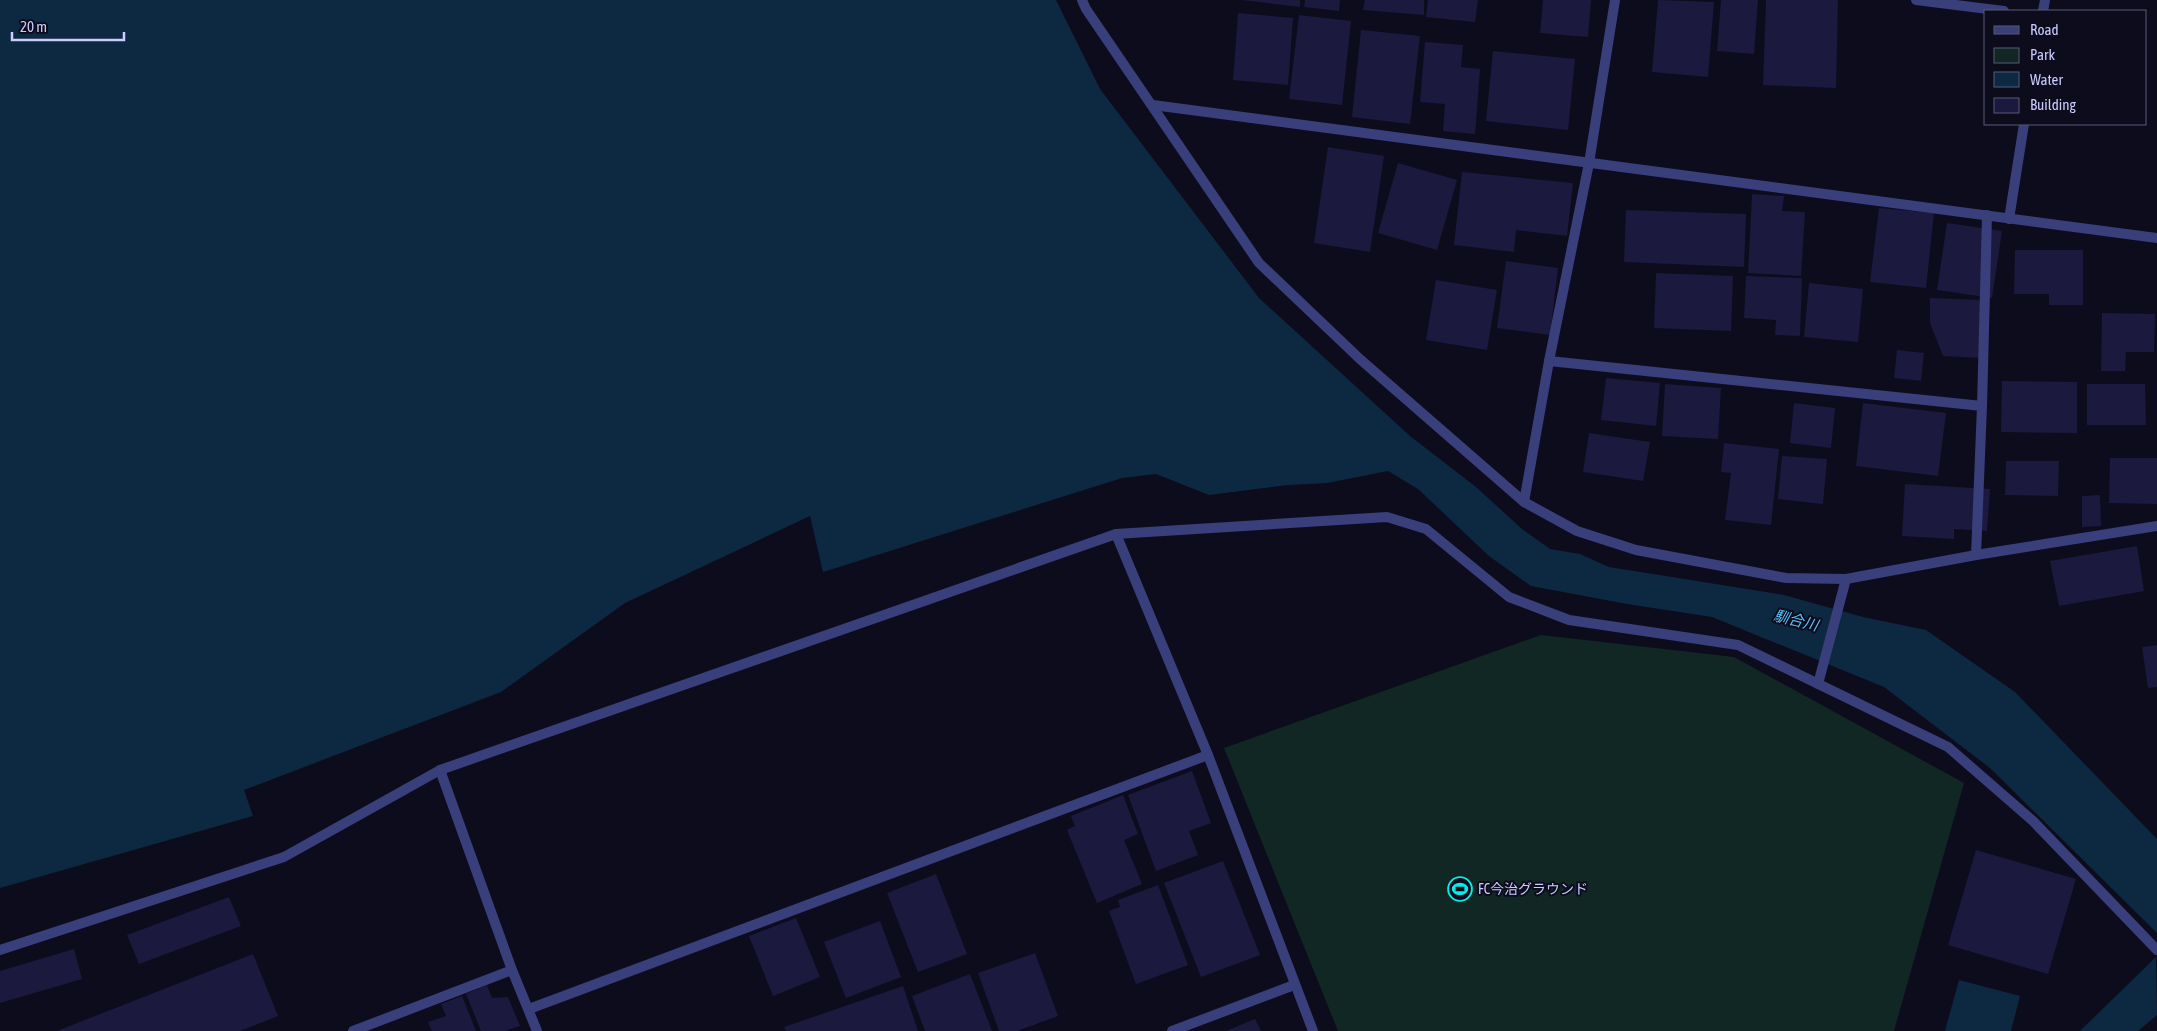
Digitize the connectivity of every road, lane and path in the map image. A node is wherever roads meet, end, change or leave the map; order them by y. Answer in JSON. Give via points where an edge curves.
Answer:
{"nodes":[{"id":1,"x":1082,"y":0,"type":"edge"},
{"id":2,"x":1615,"y":0,"type":"edge"},
{"id":3,"x":1916,"y":0,"type":"edge"},
{"id":4,"x":1996,"y":10,"type":"edge"},
{"id":5,"x":1153,"y":105,"type":"junction"},
{"id":6,"x":2024,"y":125,"type":"edge"},
{"id":7,"x":1589,"y":163,"type":"junction"},
{"id":8,"x":1987,"y":215,"type":"junction"},
{"id":9,"x":2009,"y":219,"type":"junction"},
{"id":10,"x":2157,"y":238,"type":"edge"},
{"id":11,"x":1549,"y":361,"type":"junction"},
{"id":12,"x":1982,"y":406,"type":"junction"},
{"id":13,"x":1524,"y":502,"type":"junction"},
{"id":14,"x":2157,"y":526,"type":"edge"},
{"id":15,"x":1116,"y":534,"type":"junction"},
{"id":16,"x":1976,"y":555,"type":"junction"},
{"id":17,"x":1846,"y":579,"type":"junction"},
{"id":18,"x":1819,"y":683,"type":"junction"},
{"id":19,"x":1208,"y":755,"type":"junction"},
{"id":20,"x":440,"y":770,"type":"junction"},
{"id":21,"x":0,"y":950,"type":"edge"},
{"id":22,"x":2157,"y":950,"type":"edge"},
{"id":23,"x":512,"y":970,"type":"junction"},
{"id":24,"x":1294,"y":985,"type":"junction"},
{"id":25,"x":529,"y":1009,"type":"junction"},
{"id":26,"x":353,"y":1031,"type":"edge"},
{"id":27,"x":537,"y":1031,"type":"edge"},
{"id":28,"x":1172,"y":1031,"type":"edge"},
{"id":29,"x":1313,"y":1031,"type":"edge"}],
"edges":[{"from":1,"to":5,"type":"street"},
{"from":2,"to":7,"type":"street"},
{"from":3,"to":4,"type":"street"},
{"from":5,"to":7,"type":"street"},
{"from":5,"to":13,"type":"street","via":[[1259,263],[1361,360]]},
{"from":6,"to":9,"type":"street"},
{"from":7,"to":8,"type":"street"},
{"from":7,"to":11,"type":"street"},
{"from":8,"to":9,"type":"street"},
{"from":8,"to":12,"type":"street"},
{"from":9,"to":10,"type":"street"},
{"from":11,"to":12,"type":"street"},
{"from":11,"to":13,"type":"street"},
{"from":12,"to":16,"type":"street"},
{"from":13,"to":17,"type":"street","via":[[1577,531],[1636,550],[1786,578]]},
{"from":14,"to":16,"type":"street"},
{"from":15,"to":18,"type":"street","via":[[1387,517],[1426,529],[1509,597],[1568,620],[1738,645]]},
{"from":15,"to":19,"type":"street"},
{"from":15,"to":20,"type":"street"},
{"from":16,"to":17,"type":"street"},
{"from":17,"to":18,"type":"street"},
{"from":18,"to":22,"type":"street","via":[[1948,747],[2033,821]]},
{"from":19,"to":24,"type":"street"},
{"from":19,"to":25,"type":"street"},
{"from":20,"to":21,"type":"street","via":[[284,857]]},
{"from":20,"to":23,"type":"street"},
{"from":23,"to":25,"type":"street"},
{"from":23,"to":26,"type":"street"},
{"from":24,"to":28,"type":"street"},
{"from":24,"to":29,"type":"street"},
{"from":25,"to":27,"type":"street"}]}
